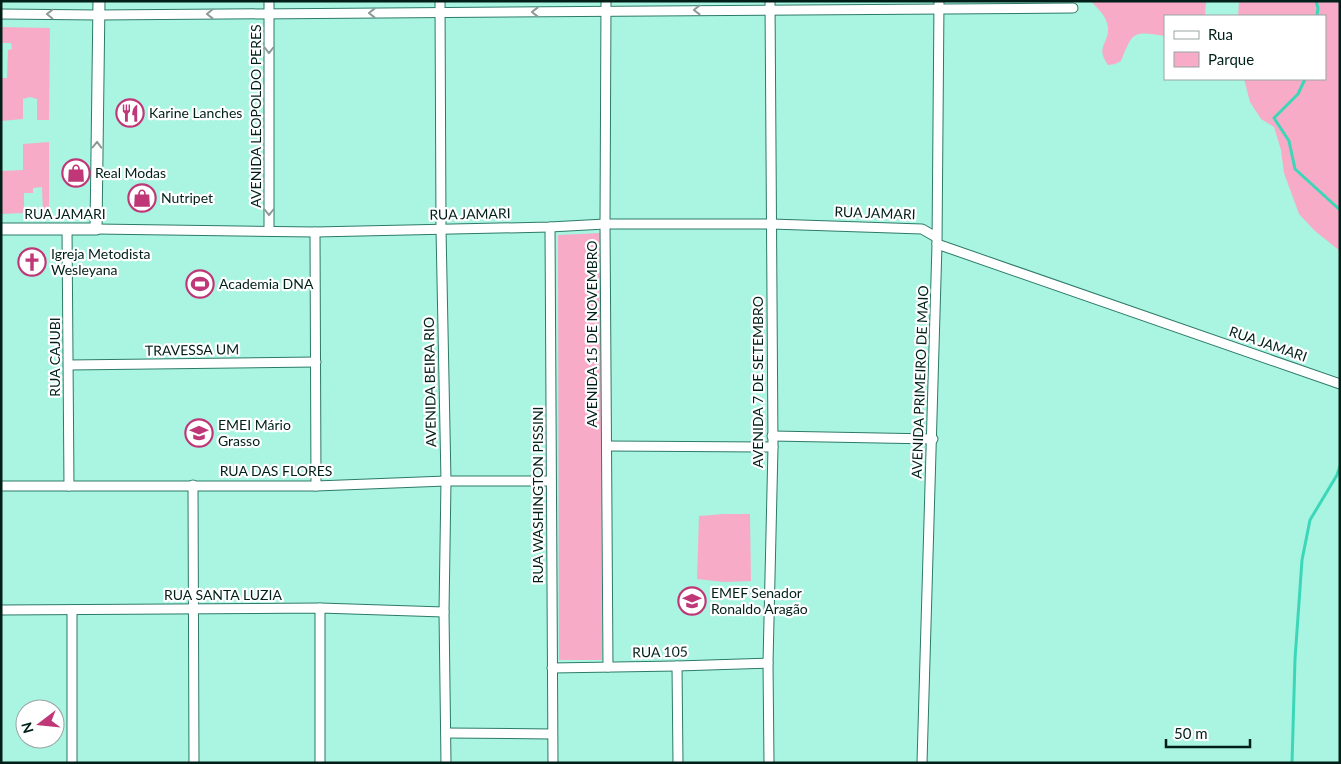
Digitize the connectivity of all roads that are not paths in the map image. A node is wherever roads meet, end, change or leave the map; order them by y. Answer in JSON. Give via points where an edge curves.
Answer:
{"nodes":[{"id":1,"x":99,"y":1,"type":"edge"},
{"id":2,"x":269,"y":1,"type":"edge"},
{"id":3,"x":440,"y":1,"type":"edge"},
{"id":4,"x":606,"y":1,"type":"edge"},
{"id":5,"x":770,"y":5,"type":"edge"},
{"id":6,"x":939,"y":6,"type":"edge"},
{"id":7,"x":1073,"y":8,"type":"dead end"},
{"id":8,"x":606,"y":11,"type":"junction"},
{"id":9,"x":269,"y":13,"type":"junction"},
{"id":10,"x":440,"y":13,"type":"junction"},
{"id":11,"x":1,"y":14,"type":"edge"},
{"id":12,"x":98,"y":15,"type":"junction"},
{"id":13,"x":605,"y":224,"type":"junction"},
{"id":14,"x":771,"y":224,"type":"junction"},
{"id":15,"x":550,"y":227,"type":"junction"},
{"id":16,"x":1,"y":229,"type":"edge"},
{"id":17,"x":67,"y":229,"type":"junction"},
{"id":18,"x":96,"y":229,"type":"junction"},
{"id":19,"x":441,"y":229,"type":"junction"},
{"id":20,"x":269,"y":231,"type":"junction"},
{"id":21,"x":315,"y":232,"type":"junction"},
{"id":22,"x":937,"y":240,"type":"junction"},
{"id":23,"x":316,"y":362,"type":"junction"},
{"id":24,"x":69,"y":365,"type":"junction"},
{"id":25,"x":1337,"y":383,"type":"edge"},
{"id":26,"x":772,"y":436,"type":"junction"},
{"id":27,"x":932,"y":439,"type":"junction"},
{"id":28,"x":607,"y":446,"type":"junction"},
{"id":29,"x":772,"y":447,"type":"junction"},
{"id":30,"x":446,"y":480,"type":"junction"},
{"id":31,"x":551,"y":481,"type":"junction"},
{"id":32,"x":193,"y":485,"type":"junction"},
{"id":33,"x":1,"y":486,"type":"edge"},
{"id":34,"x":69,"y":486,"type":"junction"},
{"id":35,"x":316,"y":486,"type":"junction"},
{"id":36,"x":194,"y":608,"type":"junction"},
{"id":37,"x":320,"y":608,"type":"junction"},
{"id":38,"x":1,"y":610,"type":"edge"},
{"id":39,"x":72,"y":610,"type":"junction"},
{"id":40,"x":444,"y":612,"type":"junction"},
{"id":41,"x":768,"y":662,"type":"junction"},
{"id":42,"x":677,"y":666,"type":"junction"},
{"id":43,"x":608,"y":667,"type":"junction"},
{"id":44,"x":552,"y":668,"type":"junction"},
{"id":45,"x":446,"y":733,"type":"junction"},
{"id":46,"x":552,"y":734,"type":"junction"},
{"id":47,"x":72,"y":763,"type":"edge"},
{"id":48,"x":194,"y":763,"type":"edge"},
{"id":49,"x":320,"y":763,"type":"edge"},
{"id":50,"x":446,"y":763,"type":"edge"},
{"id":51,"x":553,"y":763,"type":"edge"},
{"id":52,"x":678,"y":763,"type":"edge"},
{"id":53,"x":769,"y":763,"type":"edge"},
{"id":54,"x":922,"y":763,"type":"edge"}],
"edges":[{"from":1,"to":12,"type":"street"},
{"from":2,"to":9,"type":"street","name":"AVENIDA LEOPOLDO PERES"},
{"from":3,"to":10,"type":"street","name":"AVENIDA BEIRA RIO"},
{"from":4,"to":8,"type":"street","name":"AVENIDA 15 DE NOVEMBRO"},
{"from":5,"to":6,"type":"street"},
{"from":5,"to":8,"type":"street","one_way":true},
{"from":5,"to":14,"type":"street","name":"AVENIDA 7 DE SETEMBRO"},
{"from":6,"to":7,"type":"street"},
{"from":6,"to":22,"type":"street","name":"AVENIDA PRIMEIRO DE MAIO"},
{"from":8,"to":10,"type":"street","one_way":true},
{"from":8,"to":13,"type":"street","name":"AVENIDA 15 DE NOVEMBRO"},
{"from":10,"to":9,"type":"street","one_way":true},
{"from":9,"to":12,"type":"street","one_way":true},
{"from":9,"to":20,"type":"street","name":"AVENIDA LEOPOLDO PERES","one_way":true},
{"from":10,"to":19,"type":"street","name":"AVENIDA BEIRA RIO"},
{"from":12,"to":11,"type":"street","one_way":true},
{"from":18,"to":12,"type":"street","one_way":true},
{"from":13,"to":14,"type":"street","name":"RUA JAMARI"},
{"from":13,"to":15,"type":"street","name":"RUA JAMARI"},
{"from":13,"to":28,"type":"street","name":"AVENIDA 15 DE NOVEMBRO"},
{"from":14,"to":22,"type":"street","name":"RUA JAMARI","via":[[922,229]]},
{"from":14,"to":26,"type":"street","name":"AVENIDA 7 DE SETEMBRO"},
{"from":15,"to":19,"type":"street","name":"RUA JAMARI"},
{"from":15,"to":31,"type":"street","name":"RUA WASHINGTON PISSINI"},
{"from":16,"to":17,"type":"street","name":"RUA JAMARI"},
{"from":17,"to":18,"type":"street","name":"RUA JAMARI"},
{"from":17,"to":24,"type":"street","name":"RUA CAJUBI"},
{"from":18,"to":20,"type":"street","name":"RUA JAMARI"},
{"from":19,"to":21,"type":"street","name":"RUA JAMARI"},
{"from":19,"to":30,"type":"street","name":"AVENIDA BEIRA RIO"},
{"from":20,"to":21,"type":"street","name":"RUA JAMARI"},
{"from":21,"to":23,"type":"street"},
{"from":22,"to":25,"type":"street","name":"RUA JAMARI"},
{"from":22,"to":27,"type":"street","name":"AVENIDA PRIMEIRO DE MAIO"},
{"from":23,"to":24,"type":"street","name":"TRAVESSA UM"},
{"from":23,"to":35,"type":"street"},
{"from":24,"to":34,"type":"street","name":"RUA CAJUBI"},
{"from":26,"to":27,"type":"street"},
{"from":26,"to":29,"type":"street","name":"AVENIDA 7 DE SETEMBRO"},
{"from":27,"to":54,"type":"street","name":"AVENIDA PRIMEIRO DE MAIO"},
{"from":28,"to":29,"type":"street"},
{"from":28,"to":43,"type":"street","name":"AVENIDA 15 DE NOVEMBRO"},
{"from":29,"to":41,"type":"street","name":"AVENIDA 7 DE SETEMBRO"},
{"from":30,"to":31,"type":"street","name":"RUA DAS FLORES"},
{"from":30,"to":35,"type":"street","name":"RUA DAS FLORES"},
{"from":30,"to":40,"type":"street","name":"AVENIDA BEIRA RIO"},
{"from":31,"to":44,"type":"street","name":"RUA WASHINGTON PISSINI"},
{"from":32,"to":34,"type":"street","name":"RUA DAS FLORES"},
{"from":32,"to":35,"type":"street","name":"RUA DAS FLORES"},
{"from":32,"to":36,"type":"street"},
{"from":33,"to":34,"type":"street","name":"RUA DAS FLORES"},
{"from":36,"to":37,"type":"street","name":"RUA SANTA LUZIA"},
{"from":36,"to":39,"type":"street","name":"RUA SANTA LUZIA"},
{"from":36,"to":48,"type":"street"},
{"from":37,"to":40,"type":"street","name":"RUA SANTA LUZIA"},
{"from":37,"to":49,"type":"street"},
{"from":38,"to":39,"type":"street","name":"RUA SANTA LUZIA"},
{"from":39,"to":47,"type":"street"},
{"from":40,"to":45,"type":"street","name":"AVENIDA BEIRA RIO"},
{"from":41,"to":42,"type":"street","name":"RUA 105"},
{"from":41,"to":53,"type":"street","name":"AVENIDA 7 DE SETEMBRO"},
{"from":42,"to":43,"type":"street","name":"RUA 105"},
{"from":42,"to":52,"type":"street"},
{"from":43,"to":44,"type":"street","name":"RUA 105"},
{"from":44,"to":46,"type":"street","name":"RUA WASHINGTON PISSINI"},
{"from":45,"to":46,"type":"street"},
{"from":45,"to":50,"type":"street","name":"AVENIDA BEIRA RIO"},
{"from":46,"to":51,"type":"street","name":"RUA WASHINGTON PISSINI"}]}
